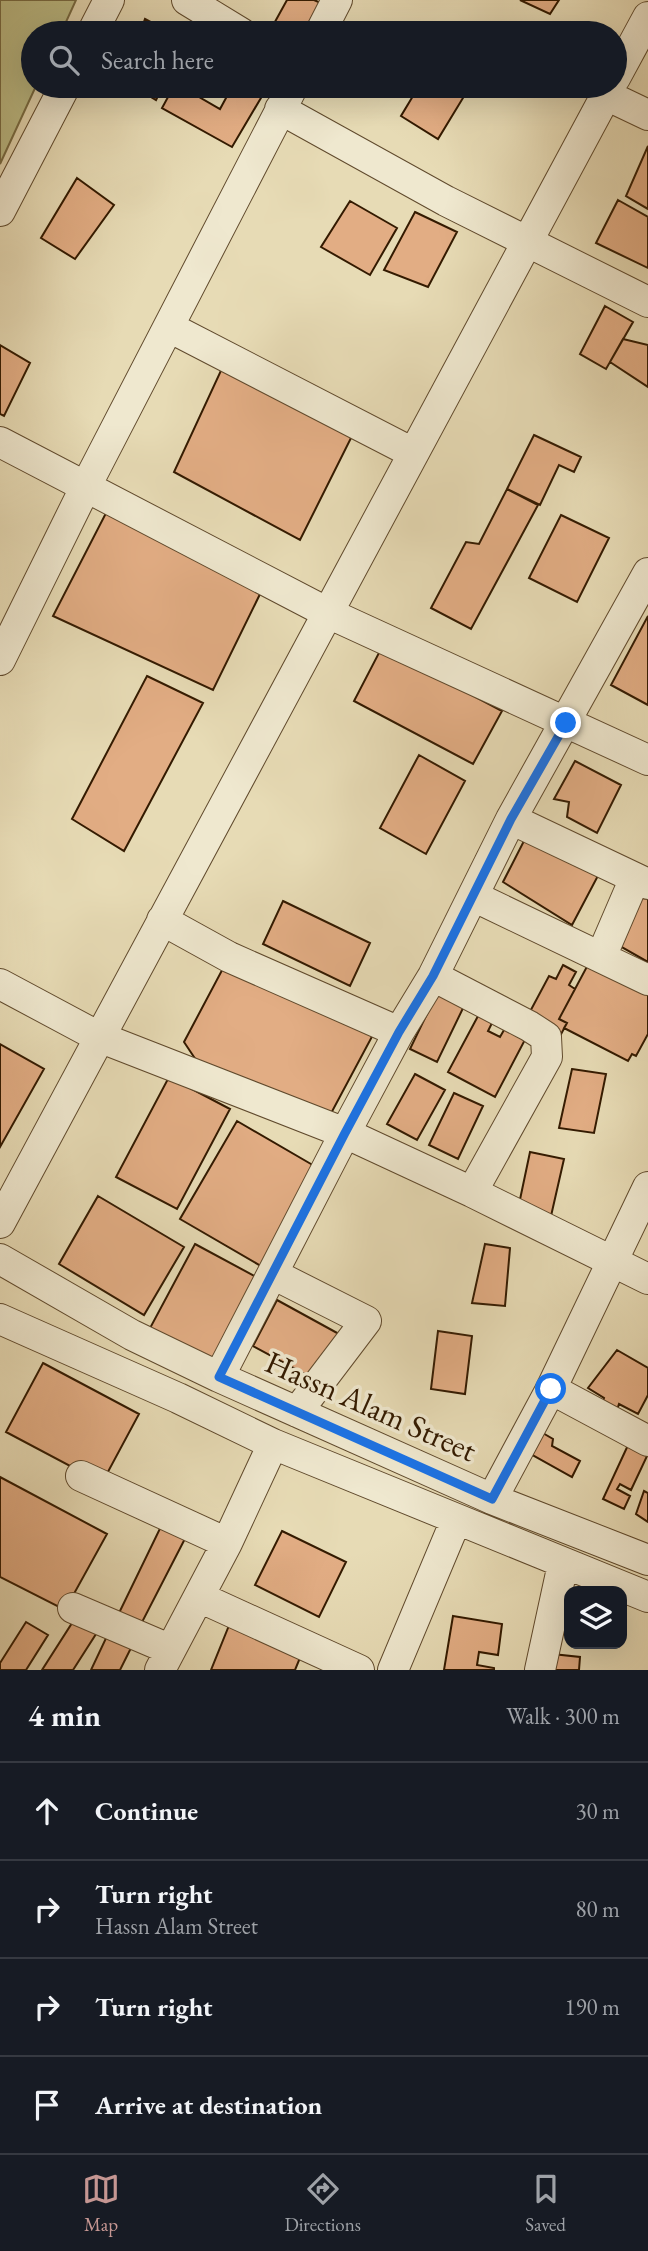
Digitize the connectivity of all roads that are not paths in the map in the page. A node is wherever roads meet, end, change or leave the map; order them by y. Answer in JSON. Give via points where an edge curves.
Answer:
{"nodes":[{"id":1,"x":109,"y":0,"type":"edge"},
{"id":2,"x":187,"y":0,"type":"edge"},
{"id":3,"x":337,"y":0,"type":"edge"},
{"id":4,"x":648,"y":17,"type":"edge"},
{"id":5,"x":98,"y":21,"type":"edge"},
{"id":6,"x":221,"y":21,"type":"edge"},
{"id":7,"x":326,"y":21,"type":"edge"},
{"id":8,"x":627,"y":55,"type":"edge"},
{"id":9,"x":59,"y":98,"type":"edge"},
{"id":10,"x":286,"y":98,"type":"edge"},
{"id":11,"x":289,"y":98,"type":"edge"},
{"id":12,"x":603,"y":98,"type":"edge"},
{"id":13,"x":626,"y":98,"type":"edge"},
{"id":14,"x":648,"y":115,"type":"edge"},
{"id":15,"x":0,"y":211,"type":"edge"},
{"id":16,"x":526,"y":241,"type":"junction"},
{"id":17,"x":648,"y":302,"type":"edge"},
{"id":18,"x":169,"y":327,"type":"junction"},
{"id":19,"x":0,"y":442,"type":"edge"},
{"id":20,"x":413,"y":453,"type":"junction"},
{"id":21,"x":86,"y":486,"type":"junction"},
{"id":22,"x":648,"y":573,"type":"edge"},
{"id":23,"x":328,"y":613,"type":"junction"},
{"id":24,"x":0,"y":660,"type":"edge"},
{"id":25,"x":566,"y":723,"type":"junction"},
{"id":26,"x":648,"y":760,"type":"edge"},
{"id":27,"x":511,"y":819,"type":"junction"},
{"id":28,"x":642,"y":881,"type":"edge"},
{"id":29,"x":473,"y":896,"type":"junction"},
{"id":30,"x":162,"y":920,"type":"junction"},
{"id":31,"x":601,"y":957,"type":"junction"},
{"id":32,"x":433,"y":976,"type":"junction"},
{"id":33,"x":648,"y":980,"type":"edge"},
{"id":34,"x":0,"y":984,"type":"edge"},
{"id":35,"x":399,"y":1032,"type":"junction"},
{"id":36,"x":99,"y":1037,"type":"junction"},
{"id":37,"x":345,"y":1133,"type":"junction"},
{"id":38,"x":648,"y":1187,"type":"edge"},
{"id":39,"x":472,"y":1192,"type":"junction"},
{"id":40,"x":0,"y":1223,"type":"edge"},
{"id":41,"x":0,"y":1259,"type":"edge"},
{"id":42,"x":612,"y":1261,"type":"junction"},
{"id":43,"x":274,"y":1274,"type":"junction"},
{"id":44,"x":26,"y":1275,"type":"junction"},
{"id":45,"x":648,"y":1279,"type":"edge"},
{"id":46,"x":3,"y":1327,"type":"edge"},
{"id":47,"x":219,"y":1377,"type":"junction"},
{"id":48,"x":551,"y":1389,"type":"junction"},
{"id":49,"x":297,"y":1412,"type":"junction"},
{"id":50,"x":648,"y":1441,"type":"edge"},
{"id":51,"x":274,"y":1444,"type":"junction"},
{"id":52,"x":81,"y":1476,"type":"dead end"},
{"id":53,"x":492,"y":1499,"type":"junction"},
{"id":54,"x":456,"y":1520,"type":"junction"},
{"id":55,"x":227,"y":1544,"type":"junction"},
{"id":56,"x":648,"y":1560,"type":"edge"},
{"id":57,"x":563,"y":1564,"type":"junction"},
{"id":58,"x":198,"y":1597,"type":"junction"},
{"id":59,"x":648,"y":1597,"type":"edge"},
{"id":60,"x":73,"y":1608,"type":"dead end"},
{"id":61,"x":165,"y":1660,"type":"edge"},
{"id":62,"x":359,"y":1670,"type":"edge"},
{"id":63,"x":393,"y":1670,"type":"edge"},
{"id":64,"x":540,"y":1670,"type":"edge"}],
"edges":[{"from":1,"to":5,"type":"street"},
{"from":2,"to":6,"type":"street"},
{"from":3,"to":7,"type":"street"},
{"from":4,"to":8,"type":"street"},
{"from":9,"to":15,"type":"street"},
{"from":10,"to":18,"type":"street"},
{"from":11,"to":16,"type":"street","via":[[446,201]]},
{"from":12,"to":16,"type":"street"},
{"from":13,"to":14,"type":"street"},
{"from":16,"to":17,"type":"street"},
{"from":16,"to":20,"type":"street"},
{"from":18,"to":20,"type":"street"},
{"from":18,"to":21,"type":"street"},
{"from":19,"to":21,"type":"street"},
{"from":20,"to":23,"type":"street"},
{"from":21,"to":23,"type":"street"},
{"from":21,"to":24,"type":"street"},
{"from":22,"to":25,"type":"street"},
{"from":23,"to":25,"type":"street"},
{"from":23,"to":30,"type":"street"},
{"from":25,"to":26,"type":"street"},
{"from":25,"to":27,"type":"street"},
{"from":27,"to":28,"type":"street"},
{"from":27,"to":29,"type":"street"},
{"from":28,"to":31,"type":"street"},
{"from":29,"to":31,"type":"street"},
{"from":29,"to":32,"type":"street"},
{"from":30,"to":35,"type":"street","via":[[229,957]]},
{"from":30,"to":36,"type":"street"},
{"from":31,"to":33,"type":"street"},
{"from":32,"to":35,"type":"street"},
{"from":32,"to":39,"type":"street","via":[[546,1037],[547,1057]]},
{"from":34,"to":36,"type":"street"},
{"from":35,"to":37,"type":"street"},
{"from":36,"to":37,"type":"street"},
{"from":36,"to":40,"type":"street"},
{"from":37,"to":39,"type":"street"},
{"from":37,"to":43,"type":"street"},
{"from":38,"to":42,"type":"street"},
{"from":39,"to":42,"type":"street"},
{"from":41,"to":44,"type":"street","name":"Hassn Alam Street"},
{"from":42,"to":45,"type":"street"},
{"from":42,"to":48,"type":"street"},
{"from":43,"to":47,"type":"street"},
{"from":43,"to":49,"type":"street","via":[[366,1321]]},
{"from":44,"to":46,"type":"street","via":[[20,1300]]},
{"from":44,"to":47,"type":"street","name":"Hassn Alam Street","via":[[132,1335]]},
{"from":46,"to":51,"type":"street"},
{"from":47,"to":49,"type":"street","name":"Hassn Alam Street"},
{"from":48,"to":50,"type":"street"},
{"from":48,"to":53,"type":"street"},
{"from":49,"to":53,"type":"street","name":"Hassn Alam Street"},
{"from":51,"to":54,"type":"street"},
{"from":51,"to":55,"type":"street"},
{"from":52,"to":55,"type":"street"},
{"from":53,"to":56,"type":"street","name":"Hassn Alam Street"},
{"from":54,"to":57,"type":"street"},
{"from":54,"to":63,"type":"street"},
{"from":55,"to":58,"type":"street"},
{"from":57,"to":59,"type":"street"},
{"from":57,"to":64,"type":"street"},
{"from":58,"to":61,"type":"street"},
{"from":58,"to":62,"type":"street"},
{"from":60,"to":61,"type":"street"}]}
